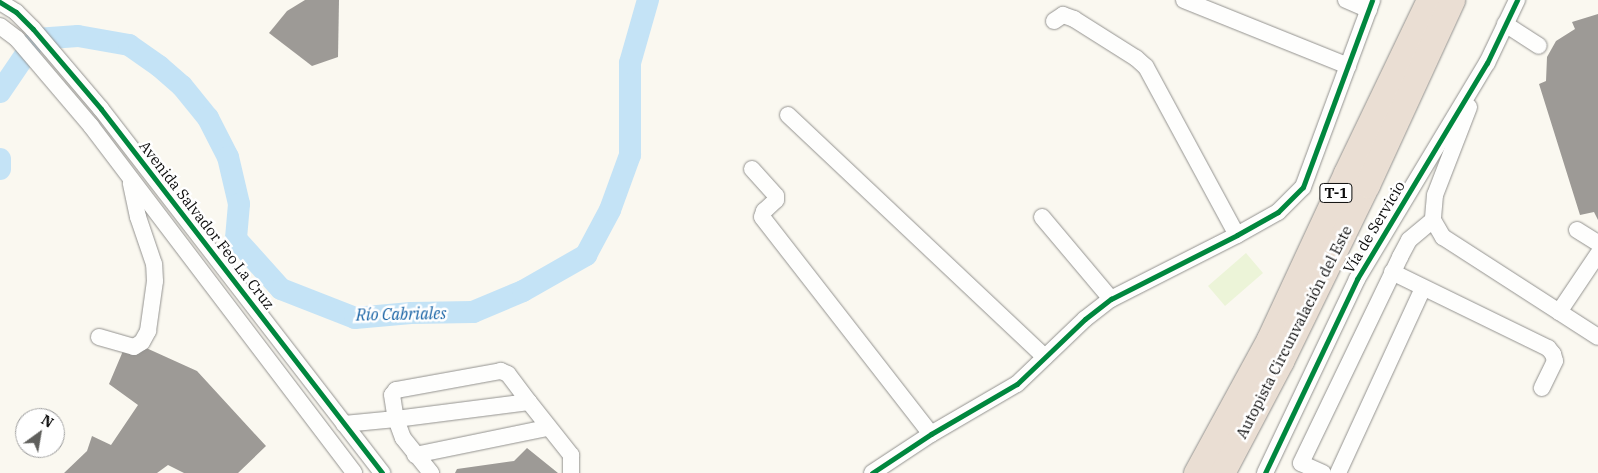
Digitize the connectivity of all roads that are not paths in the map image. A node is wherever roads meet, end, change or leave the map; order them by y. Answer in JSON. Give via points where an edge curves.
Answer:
{"nodes":[{"id":1,"x":1184,"y":0,"type":"edge"},
{"id":2,"x":1346,"y":0,"type":"edge"},
{"id":3,"x":1429,"y":0,"type":"edge"},
{"id":4,"x":1452,"y":0,"type":"edge"},
{"id":5,"x":1517,"y":0,"type":"edge"},
{"id":6,"x":1,"y":1,"type":"edge"},
{"id":7,"x":1371,"y":5,"type":"edge"},
{"id":8,"x":1054,"y":21,"type":"dead end"},
{"id":9,"x":1505,"y":24,"type":"junction"},
{"id":10,"x":0,"y":26,"type":"edge"},
{"id":11,"x":1539,"y":46,"type":"dead end"},
{"id":12,"x":1487,"y":63,"type":"junction"},
{"id":13,"x":1348,"y":66,"type":"junction"},
{"id":14,"x":788,"y":115,"type":"dead end"},
{"id":15,"x":752,"y":169,"type":"dead end"},
{"id":16,"x":130,"y":178,"type":"junction"},
{"id":17,"x":1042,"y":217,"type":"dead end"},
{"id":18,"x":1433,"y":220,"type":"junction"},
{"id":19,"x":1577,"y":230,"type":"dead end"},
{"id":20,"x":1238,"y":236,"type":"junction"},
{"id":21,"x":1598,"y":243,"type":"edge"},
{"id":22,"x":1598,"y":254,"type":"edge"},
{"id":23,"x":1392,"y":272,"type":"junction"},
{"id":24,"x":1423,"y":288,"type":"junction"},
{"id":25,"x":1111,"y":299,"type":"junction"},
{"id":26,"x":1559,"y":312,"type":"junction"},
{"id":27,"x":99,"y":337,"type":"dead end"},
{"id":28,"x":1598,"y":337,"type":"edge"},
{"id":29,"x":1045,"y":357,"type":"junction"},
{"id":30,"x":1242,"y":386,"type":"junction"},
{"id":31,"x":1542,"y":388,"type":"dead end"},
{"id":32,"x":529,"y":402,"type":"junction"},
{"id":33,"x":396,"y":419,"type":"junction"},
{"id":34,"x":344,"y":424,"type":"junction"},
{"id":35,"x":548,"y":428,"type":"junction"},
{"id":36,"x":931,"y":434,"type":"junction"},
{"id":37,"x":415,"y":455,"type":"junction"},
{"id":38,"x":380,"y":472,"type":"edge"},
{"id":39,"x":354,"y":473,"type":"edge"},
{"id":40,"x":431,"y":473,"type":"edge"},
{"id":41,"x":571,"y":473,"type":"edge"},
{"id":42,"x":872,"y":473,"type":"edge"},
{"id":43,"x":1180,"y":473,"type":"edge"},
{"id":44,"x":1196,"y":473,"type":"edge"},
{"id":45,"x":1222,"y":473,"type":"edge"},
{"id":46,"x":1265,"y":473,"type":"edge"},
{"id":47,"x":1323,"y":473,"type":"edge"},
{"id":48,"x":1338,"y":473,"type":"edge"}],
"edges":[{"from":1,"to":13,"type":"street"},
{"from":2,"to":7,"type":"street"},
{"from":3,"to":30,"type":"highway","name":"Autopista Circunvalación del Este","number":"T-1","via":[[1269,339]]},
{"from":4,"to":45,"type":"highway","name":"Autopista Circunvalación del Este","number":"T-1","via":[[1358,203]]},
{"from":5,"to":9,"type":"street","name":"Vía de Servicio"},
{"from":6,"to":34,"type":"street","name":"Avenida Salvador Feo La Cruz","via":[[33,29],[102,109]]},
{"from":7,"to":13,"type":"street"},
{"from":8,"to":20,"type":"street","via":[[1063,15],[1074,19],[1146,67]]},
{"from":9,"to":11,"type":"street"},
{"from":9,"to":12,"type":"street","name":"Vía de Servicio"},
{"from":10,"to":16,"type":"street","via":[[17,39],[91,126]]},
{"from":12,"to":18,"type":"street","via":[[1435,195]]},
{"from":12,"to":46,"type":"street","name":"Vía de Servicio","via":[[1358,279]]},
{"from":13,"to":20,"type":"street","via":[[1303,188],[1278,212]]},
{"from":14,"to":29,"type":"street"},
{"from":15,"to":36,"type":"street","via":[[776,196],[762,217]]},
{"from":16,"to":27,"type":"street","via":[[138,218],[154,264],[148,331],[142,342],[134,347]]},
{"from":16,"to":39,"type":"street"},
{"from":17,"to":25,"type":"street"},
{"from":18,"to":23,"type":"street","via":[[1409,240]]},
{"from":18,"to":26,"type":"street","via":[[1443,237]]},
{"from":19,"to":21,"type":"street"},
{"from":20,"to":25,"type":"street"},
{"from":22,"to":26,"type":"street"},
{"from":23,"to":24,"type":"street"},
{"from":23,"to":47,"type":"street","via":[[1301,463]]},
{"from":24,"to":31,"type":"street","via":[[1548,348],[1555,361]]},
{"from":24,"to":48,"type":"street"},
{"from":25,"to":29,"type":"street"},
{"from":26,"to":28,"type":"street"},
{"from":29,"to":36,"type":"street","via":[[1017,384]]},
{"from":30,"to":43,"type":"highway"},
{"from":30,"to":44,"type":"highway","name":"Autopista Circunvalación del Este","number":"T-1"},
{"from":32,"to":33,"type":"street"},
{"from":32,"to":33,"type":"street","via":[[512,378],[501,371],[396,390],[392,395]]},
{"from":32,"to":35,"type":"street"},
{"from":33,"to":34,"type":"street"},
{"from":33,"to":37,"type":"street","via":[[403,438]]},
{"from":34,"to":38,"type":"street","name":"Avenida Salvador Feo La Cruz"},
{"from":35,"to":37,"type":"street"},
{"from":35,"to":41,"type":"street","via":[[571,455]]},
{"from":36,"to":42,"type":"street"},
{"from":37,"to":40,"type":"street"}]}
